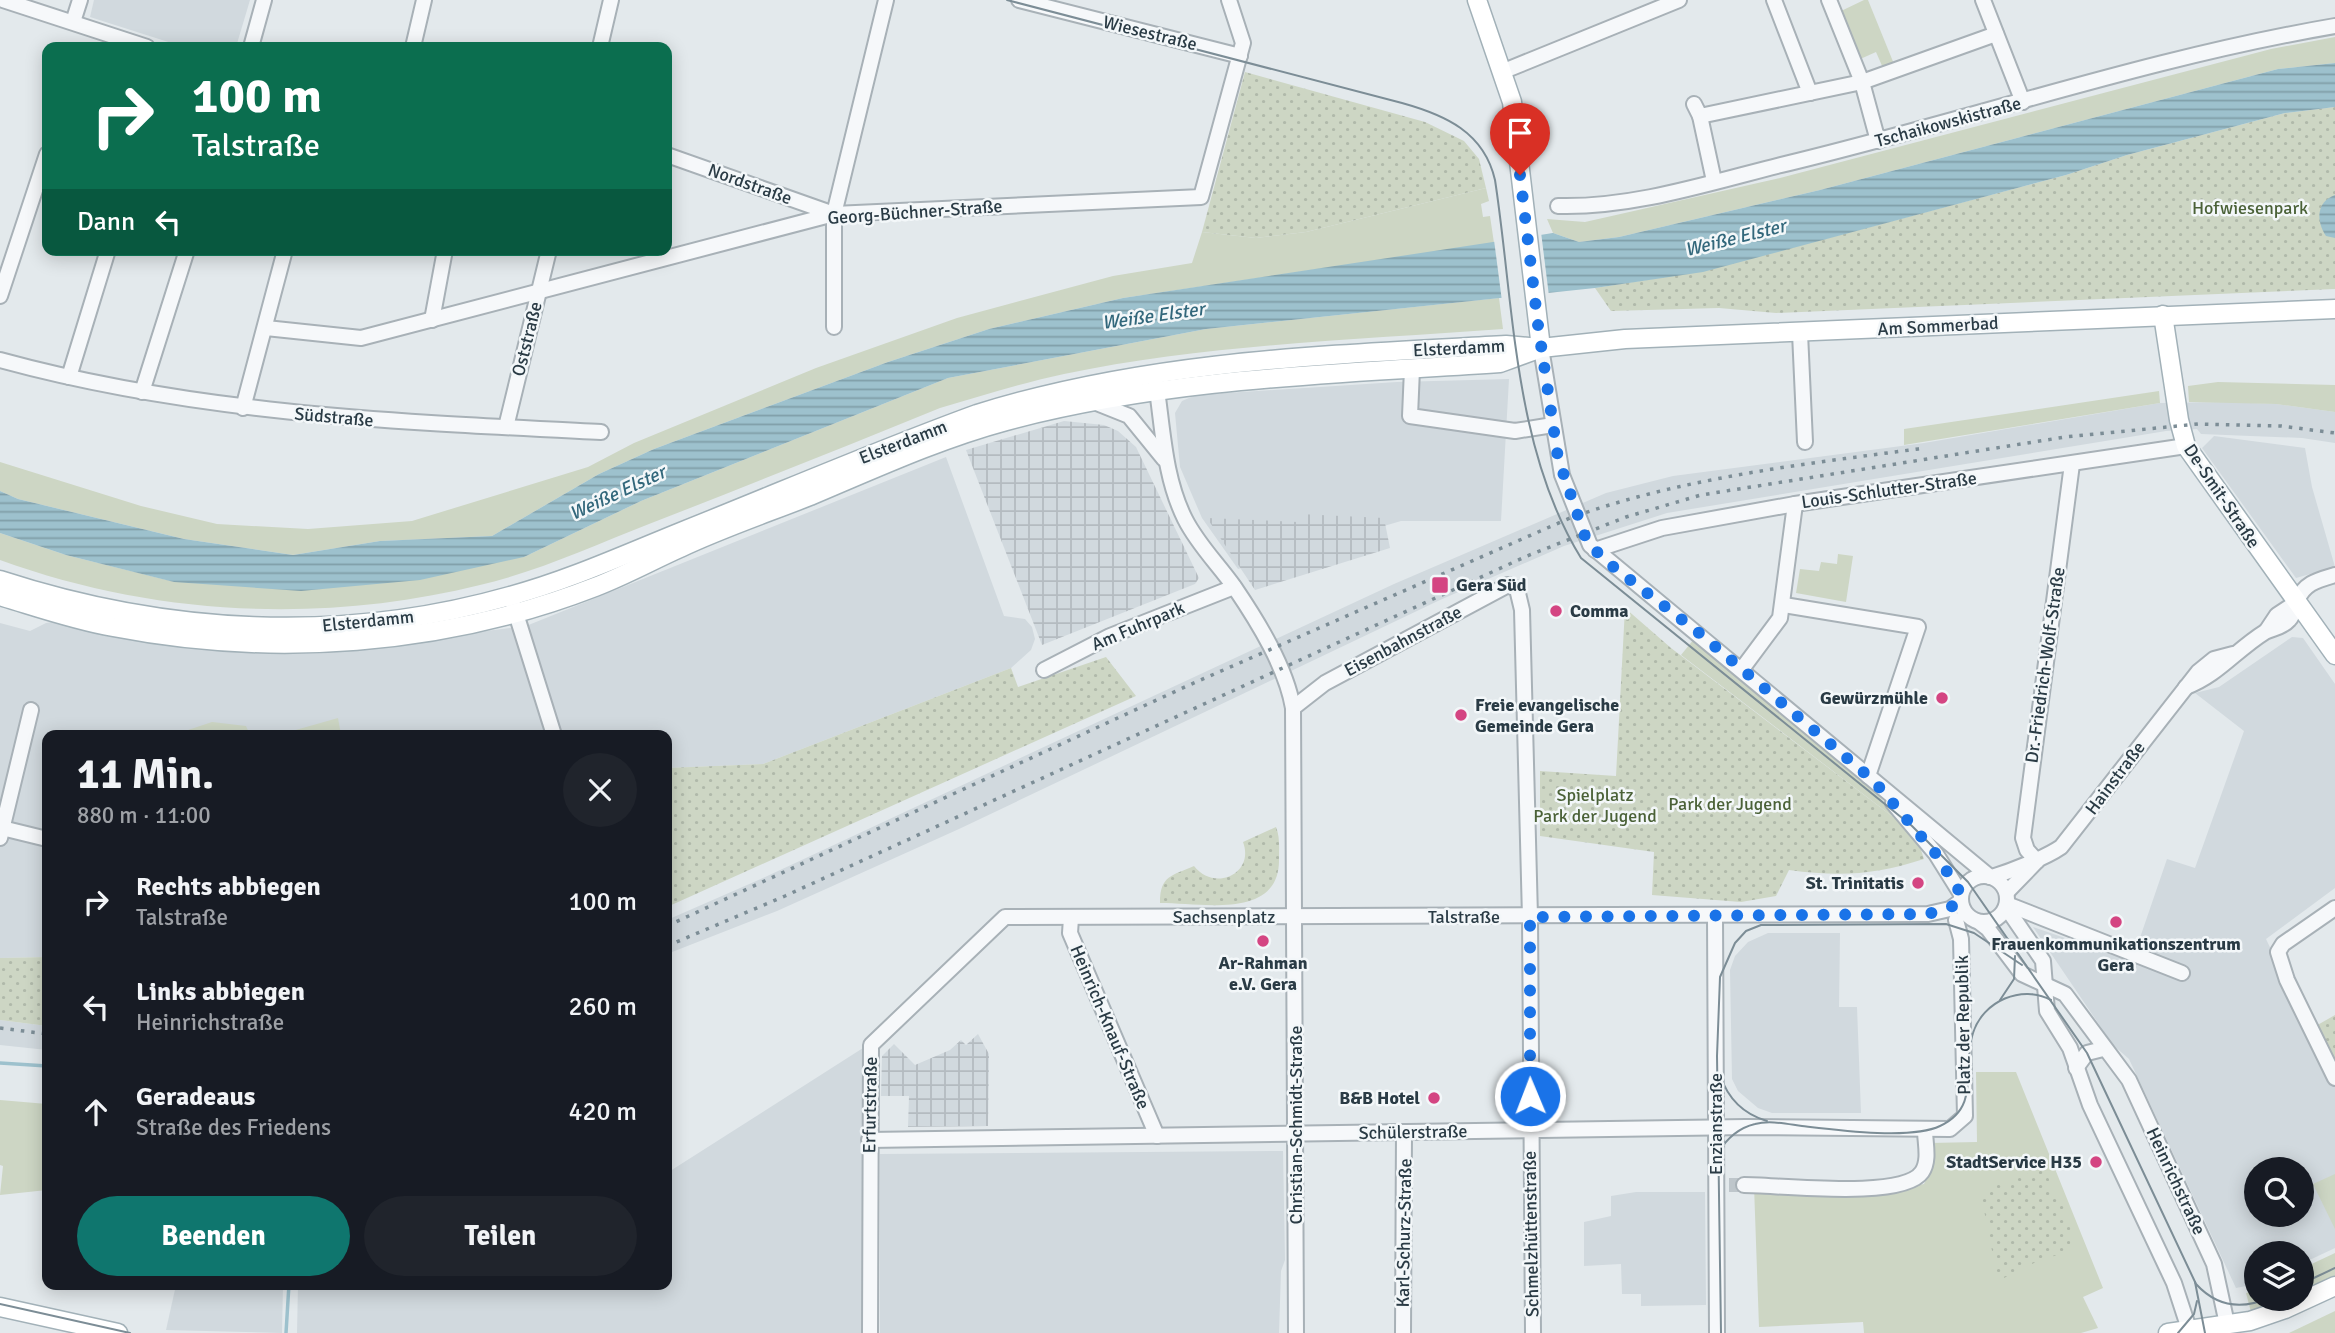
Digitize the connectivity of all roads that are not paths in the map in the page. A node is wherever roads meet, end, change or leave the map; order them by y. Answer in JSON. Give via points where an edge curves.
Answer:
{"nodes":[{"id":1,"x":3,"y":0,"type":"edge"},
{"id":2,"x":80,"y":0,"type":"edge"},
{"id":3,"x":264,"y":0,"type":"edge"},
{"id":4,"x":424,"y":0,"type":"edge"},
{"id":5,"x":611,"y":0,"type":"edge"},
{"id":6,"x":886,"y":0,"type":"edge"},
{"id":7,"x":1019,"y":0,"type":"edge"},
{"id":8,"x":1229,"y":0,"type":"edge"},
{"id":9,"x":1477,"y":0,"type":"edge"},
{"id":10,"x":1679,"y":0,"type":"edge"},
{"id":11,"x":1774,"y":0,"type":"edge"},
{"id":12,"x":1829,"y":0,"type":"edge"},
{"id":13,"x":1983,"y":0,"type":"edge"},
{"id":14,"x":1651,"y":5,"type":"edge"},
{"id":15,"x":73,"y":22,"type":"junction"},
{"id":16,"x":2335,"y":26,"type":"edge"},
{"id":17,"x":1996,"y":34,"type":"junction"},
{"id":18,"x":132,"y":42,"type":"edge"},
{"id":19,"x":252,"y":42,"type":"edge"},
{"id":20,"x":414,"y":42,"type":"edge"},
{"id":21,"x":601,"y":42,"type":"edge"},
{"id":22,"x":1240,"y":56,"type":"junction"},
{"id":23,"x":1504,"y":71,"type":"junction"},
{"id":24,"x":1862,"y":82,"type":"junction"},
{"id":25,"x":1810,"y":93,"type":"junction"},
{"id":26,"x":2023,"y":102,"type":"junction"},
{"id":27,"x":1878,"y":141,"type":"junction"},
{"id":28,"x":672,"y":157,"type":"edge"},
{"id":29,"x":42,"y":166,"type":"edge"},
{"id":30,"x":1714,"y":181,"type":"junction"},
{"id":31,"x":1558,"y":206,"type":"dead end"},
{"id":32,"x":834,"y":214,"type":"junction"},
{"id":33,"x":106,"y":256,"type":"edge"},
{"id":34,"x":185,"y":256,"type":"edge"},
{"id":35,"x":284,"y":256,"type":"edge"},
{"id":36,"x":444,"y":256,"type":"edge"},
{"id":37,"x":548,"y":256,"type":"edge"},
{"id":38,"x":538,"y":294,"type":"junction"},
{"id":39,"x":0,"y":296,"type":"edge"},
{"id":40,"x":2335,"y":309,"type":"edge"},
{"id":41,"x":2163,"y":315,"type":"junction"},
{"id":42,"x":432,"y":320,"type":"junction"},
{"id":43,"x":834,"y":327,"type":"dead end"},
{"id":44,"x":266,"y":328,"type":"junction"},
{"id":45,"x":1800,"y":333,"type":"junction"},
{"id":46,"x":1541,"y":348,"type":"junction"},
{"id":47,"x":0,"y":360,"type":"edge"},
{"id":48,"x":1412,"y":369,"type":"junction"},
{"id":49,"x":1154,"y":372,"type":"junction"},
{"id":50,"x":69,"y":377,"type":"junction"},
{"id":51,"x":1157,"y":390,"type":"junction"},
{"id":52,"x":142,"y":392,"type":"junction"},
{"id":53,"x":1094,"y":402,"type":"junction"},
{"id":54,"x":243,"y":408,"type":"junction"},
{"id":55,"x":1552,"y":425,"type":"junction"},
{"id":56,"x":506,"y":428,"type":"junction"},
{"id":57,"x":601,"y":432,"type":"dead end"},
{"id":58,"x":1805,"y":442,"type":"dead end"},
{"id":59,"x":2186,"y":446,"type":"junction"},
{"id":60,"x":1166,"y":462,"type":"junction"},
{"id":61,"x":2072,"y":464,"type":"junction"},
{"id":62,"x":1796,"y":503,"type":"junction"},
{"id":63,"x":1595,"y":550,"type":"junction"},
{"id":64,"x":2335,"y":575,"type":"edge"},
{"id":65,"x":0,"y":580,"type":"edge"},
{"id":66,"x":1234,"y":587,"type":"junction"},
{"id":67,"x":1517,"y":589,"type":"joint"},
{"id":68,"x":0,"y":596,"type":"edge"},
{"id":69,"x":510,"y":596,"type":"junction"},
{"id":70,"x":2297,"y":602,"type":"junction"},
{"id":71,"x":1784,"y":605,"type":"junction"},
{"id":72,"x":516,"y":615,"type":"junction"},
{"id":73,"x":2335,"y":655,"type":"edge"},
{"id":74,"x":1742,"y":669,"type":"junction"},
{"id":75,"x":1044,"y":670,"type":"dead end"},
{"id":76,"x":1293,"y":708,"type":"junction"},
{"id":77,"x":31,"y":710,"type":"dead end"},
{"id":78,"x":552,"y":730,"type":"edge"},
{"id":79,"x":1871,"y":778,"type":"junction"},
{"id":80,"x":1,"y":833,"type":"edge"},
{"id":81,"x":42,"y":838,"type":"edge"},
{"id":82,"x":2037,"y":861,"type":"junction"},
{"id":83,"x":1991,"y":877,"type":"junction"},
{"id":84,"x":1961,"y":897,"type":"junction"},
{"id":85,"x":2007,"y":901,"type":"junction"},
{"id":86,"x":2335,"y":908,"type":"edge"},
{"id":87,"x":1928,"y":914,"type":"junction"},
{"id":88,"x":1715,"y":916,"type":"junction"},
{"id":89,"x":1530,"y":917,"type":"junction"},
{"id":90,"x":1071,"y":918,"type":"junction"},
{"id":91,"x":1293,"y":918,"type":"junction"},
{"id":92,"x":1956,"y":920,"type":"junction"},
{"id":93,"x":1977,"y":921,"type":"junction"},
{"id":94,"x":2182,"y":972,"type":"dead end"},
{"id":95,"x":2043,"y":985,"type":"junction"},
{"id":96,"x":2103,"y":1049,"type":"junction"},
{"id":97,"x":2076,"y":1068,"type":"junction"},
{"id":98,"x":2335,"y":1078,"type":"edge"},
{"id":99,"x":1956,"y":1126,"type":"joint"},
{"id":100,"x":1716,"y":1128,"type":"junction"},
{"id":101,"x":1530,"y":1130,"type":"junction"},
{"id":102,"x":1925,"y":1130,"type":"junction"},
{"id":103,"x":1404,"y":1132,"type":"junction"},
{"id":104,"x":1296,"y":1134,"type":"junction"},
{"id":105,"x":1157,"y":1136,"type":"junction"},
{"id":106,"x":869,"y":1140,"type":"junction"},
{"id":107,"x":1744,"y":1185,"type":"tunnel mouth"},
{"id":108,"x":2335,"y":1286,"type":"edge"},
{"id":109,"x":0,"y":1307,"type":"edge"},
{"id":110,"x":2227,"y":1324,"type":"junction"},
{"id":111,"x":78,"y":1326,"type":"edge"},
{"id":112,"x":2189,"y":1329,"type":"junction"},
{"id":113,"x":118,"y":1333,"type":"edge"},
{"id":114,"x":870,"y":1333,"type":"edge"},
{"id":115,"x":1296,"y":1333,"type":"edge"},
{"id":116,"x":1403,"y":1333,"type":"edge"},
{"id":117,"x":1533,"y":1333,"type":"edge"},
{"id":118,"x":1717,"y":1333,"type":"edge"},
{"id":119,"x":2168,"y":1333,"type":"edge"}],
"edges":[{"from":1,"to":15,"type":"street"},
{"from":2,"to":15,"type":"street"},
{"from":3,"to":19,"type":"street"},
{"from":4,"to":20,"type":"street"},
{"from":5,"to":21,"type":"street"},
{"from":6,"to":32,"type":"street"},
{"from":7,"to":22,"type":"street","name":"Wiesestraße"},
{"from":8,"to":22,"type":"street","via":[[1242,35]]},
{"from":9,"to":23,"type":"main road"},
{"from":10,"to":14,"type":"street"},
{"from":11,"to":25,"type":"street"},
{"from":12,"to":24,"type":"street"},
{"from":13,"to":17,"type":"street"},
{"from":14,"to":23,"type":"street"},
{"from":15,"to":18,"type":"street"},
{"from":16,"to":26,"type":"street","name":"Tschaikowskistraße","via":[[2241,42]]},
{"from":17,"to":24,"type":"street"},
{"from":17,"to":26,"type":"street"},
{"from":22,"to":32,"type":"street","name":"Georg-Büchner-Straße","via":[[1201,197]]},
{"from":23,"to":46,"type":"main road","via":[[1512,102]]},
{"from":24,"to":25,"type":"street"},
{"from":24,"to":27,"type":"street"},
{"from":25,"to":30,"type":"street","via":[[1697,110]]},
{"from":26,"to":27,"type":"street","name":"Tschaikowskistraße"},
{"from":27,"to":30,"type":"street","name":"Tschaikowskistraße"},
{"from":28,"to":32,"type":"street","name":"Nordstraße"},
{"from":29,"to":39,"type":"street"},
{"from":30,"to":31,"type":"street","name":"Tschaikowskistraße","via":[[1596,206]]},
{"from":32,"to":38,"type":"street","name":"Georg-Büchner-Straße"},
{"from":32,"to":43,"type":"street"},
{"from":33,"to":50,"type":"street"},
{"from":34,"to":52,"type":"street"},
{"from":35,"to":44,"type":"street"},
{"from":36,"to":42,"type":"street"},
{"from":37,"to":38,"type":"street","name":"Oststraße"},
{"from":38,"to":42,"type":"street","name":"Georg-Büchner-Straße"},
{"from":38,"to":56,"type":"street","name":"Oststraße"},
{"from":40,"to":41,"type":"main road","name":"Am Sommerbad"},
{"from":41,"to":45,"type":"main road","name":"Am Sommerbad"},
{"from":41,"to":59,"type":"main road","name":"De-Smit-Straße"},
{"from":42,"to":44,"type":"street","name":"Georg-Büchner-Straße","via":[[360,338]]},
{"from":44,"to":54,"type":"street"},
{"from":45,"to":46,"type":"main road","name":"Am Sommerbad","via":[[1625,339]]},
{"from":45,"to":58,"type":"street"},
{"from":46,"to":48,"type":"main road","name":"Elsterdamm","via":[[1500,363]]},
{"from":46,"to":49,"type":"main road","name":"Elsterdamm","via":[[1494,346],[1272,359]]},
{"from":46,"to":55,"type":"street"},
{"from":47,"to":50,"type":"street","name":"Südstraße"},
{"from":48,"to":51,"type":"main road","name":"Elsterdamm"},
{"from":48,"to":55,"type":"street","via":[[1410,416],[1515,430]]},
{"from":49,"to":51,"type":"street"},
{"from":49,"to":69,"type":"main road","name":"Elsterdamm","via":[[1086,384],[977,414]]},
{"from":50,"to":52,"type":"street","name":"Südstraße"},
{"from":51,"to":53,"type":"main road","name":"Elsterdamm"},
{"from":51,"to":60,"type":"street"},
{"from":52,"to":54,"type":"street","name":"Südstraße"},
{"from":53,"to":60,"type":"street","via":[[1129,416]]},
{"from":53,"to":72,"type":"main road","name":"Elsterdamm","via":[[1007,420],[949,440],[681,547],[596,587]]},
{"from":54,"to":56,"type":"street","name":"Südstraße"},
{"from":55,"to":63,"type":"street","via":[[1569,495]]},
{"from":56,"to":57,"type":"street","name":"Südstraße"},
{"from":59,"to":61,"type":"street","name":"Louis-Schlutter-Straße"},
{"from":59,"to":70,"type":"main road","name":"De-Smit-Straße"},
{"from":60,"to":66,"type":"street","via":[[1191,531]]},
{"from":61,"to":62,"type":"street","name":"Louis-Schlutter-Straße"},
{"from":61,"to":82,"type":"street","name":"Dr.-Friedrich-Wolf-Straße","via":[[2023,838],[2026,850]]},
{"from":62,"to":63,"type":"street","name":"Louis-Schlutter-Straße","via":[[1662,528]]},
{"from":62,"to":71,"type":"street"},
{"from":63,"to":74,"type":"street"},
{"from":64,"to":70,"type":"street","name":"Hainstraße","via":[[2309,584]]},
{"from":65,"to":69,"type":"main road","name":"Elsterdamm","via":[[106,610],[228,627],[383,622]]},
{"from":66,"to":75,"type":"street","name":"Am Fuhrpark","via":[[1110,636]]},
{"from":66,"to":76,"type":"street","via":[[1285,680]]},
{"from":67,"to":76,"type":"street","name":"Eisenbahnstraße","via":[[1508,585],[1325,682]]},
{"from":67,"to":89,"type":"street","name":"Schmelzhüttenstraße","via":[[1522,610]]},
{"from":68,"to":72,"type":"main road","name":"Elsterdamm","via":[[135,631],[229,642],[288,644],[410,636]]},
{"from":69,"to":72,"type":"street"},
{"from":70,"to":73,"type":"main road","name":"De-Smit-Straße"},
{"from":70,"to":82,"type":"street","name":"Hainstraße","via":[[2281,611],[2267,631],[2197,672],[2073,834]]},
{"from":71,"to":74,"type":"street","via":[[1780,618]]},
{"from":71,"to":79,"type":"street","via":[[1918,627]]},
{"from":72,"to":78,"type":"street"},
{"from":74,"to":79,"type":"street"},
{"from":76,"to":91,"type":"street","name":"Sachsenplatz"},
{"from":77,"to":80,"type":"street"},
{"from":79,"to":83,"type":"street"},
{"from":79,"to":84,"type":"street","via":[[1936,854]]},
{"from":80,"to":81,"type":"street"},
{"from":82,"to":83,"type":"street","name":"Hainstraße"},
{"from":82,"to":85,"type":"street","name":"Hainstraße"},
{"from":83,"to":84,"type":"street","via":[[1973,879]]},
{"from":83,"to":85,"type":"street","via":[[2003,884]]},
{"from":84,"to":87,"type":"street","name":"Talstraße","via":[[1950,909]]},
{"from":84,"to":93,"type":"street","via":[[1965,912]]},
{"from":85,"to":93,"type":"street","via":[[1998,919]]},
{"from":85,"to":94,"type":"street"},
{"from":85,"to":95,"type":"street","via":[[2042,961]]},
{"from":86,"to":98,"type":"street","via":[[2278,952],[2279,964]]},
{"from":87,"to":88,"type":"street","name":"Talstraße"},
{"from":87,"to":92,"type":"street","name":"Talstraße"},
{"from":88,"to":89,"type":"street","name":"Talstraße"},
{"from":88,"to":100,"type":"street","name":"Enzianstraße"},
{"from":89,"to":91,"type":"street","name":"Talstraße"},
{"from":89,"to":101,"type":"street","name":"Schmelzhüttenstraße"},
{"from":90,"to":91,"type":"street","name":"Sachsenplatz"},
{"from":90,"to":105,"type":"street","name":"Heinrich-Knauf-Straße","via":[[1070,933]]},
{"from":90,"to":106,"type":"street","name":"Erfurtstraße","via":[[1005,917],[871,1045]]},
{"from":91,"to":104,"type":"street","name":"Christian-Schmidt-Straße"},
{"from":92,"to":93,"type":"street","name":"Talstraße"},
{"from":92,"to":99,"type":"street","name":"Platz der Republik","via":[[1961,939],[1965,1116]]},
{"from":93,"to":95,"type":"street","name":"Heinrichstraße","via":[[2022,974]]},
{"from":95,"to":96,"type":"street","name":"Heinrichstraße","via":[[2065,994]]},
{"from":95,"to":97,"type":"street","via":[[2047,1011],[2070,1048]]},
{"from":96,"to":97,"type":"street","via":[[2087,1053]]},
{"from":96,"to":110,"type":"street","name":"Heinrichstraße","via":[[2129,1080],[2214,1264]]},
{"from":97,"to":112,"type":"street","via":[[2174,1283]]},
{"from":99,"to":102,"type":"street","name":"Schülerstraße"},
{"from":100,"to":101,"type":"street","name":"Schülerstraße"},
{"from":100,"to":102,"type":"street","name":"Schülerstraße"},
{"from":100,"to":118,"type":"street","name":"Enzianstraße","via":[[1723,1184]]},
{"from":101,"to":103,"type":"street","name":"Schülerstraße"},
{"from":101,"to":117,"type":"street","name":"Schmelzhüttenstraße"},
{"from":102,"to":107,"type":"street","via":[[1927,1164],[1908,1184],[1859,1188]]},
{"from":103,"to":104,"type":"street","name":"Schülerstraße"},
{"from":103,"to":116,"type":"street","name":"Karl-Schurz-Straße"},
{"from":104,"to":105,"type":"street","name":"Schülerstraße"},
{"from":104,"to":115,"type":"street","name":"Christian-Schmidt-Straße"},
{"from":105,"to":106,"type":"street","name":"Schülerstraße"},
{"from":106,"to":114,"type":"street","name":"Erfurtstraße"},
{"from":108,"to":110,"type":"main road","via":[[2285,1309]]},
{"from":109,"to":111,"type":"main road"},
{"from":110,"to":112,"type":"main road"},
{"from":111,"to":113,"type":"main road"},
{"from":112,"to":119,"type":"main road"}]}
